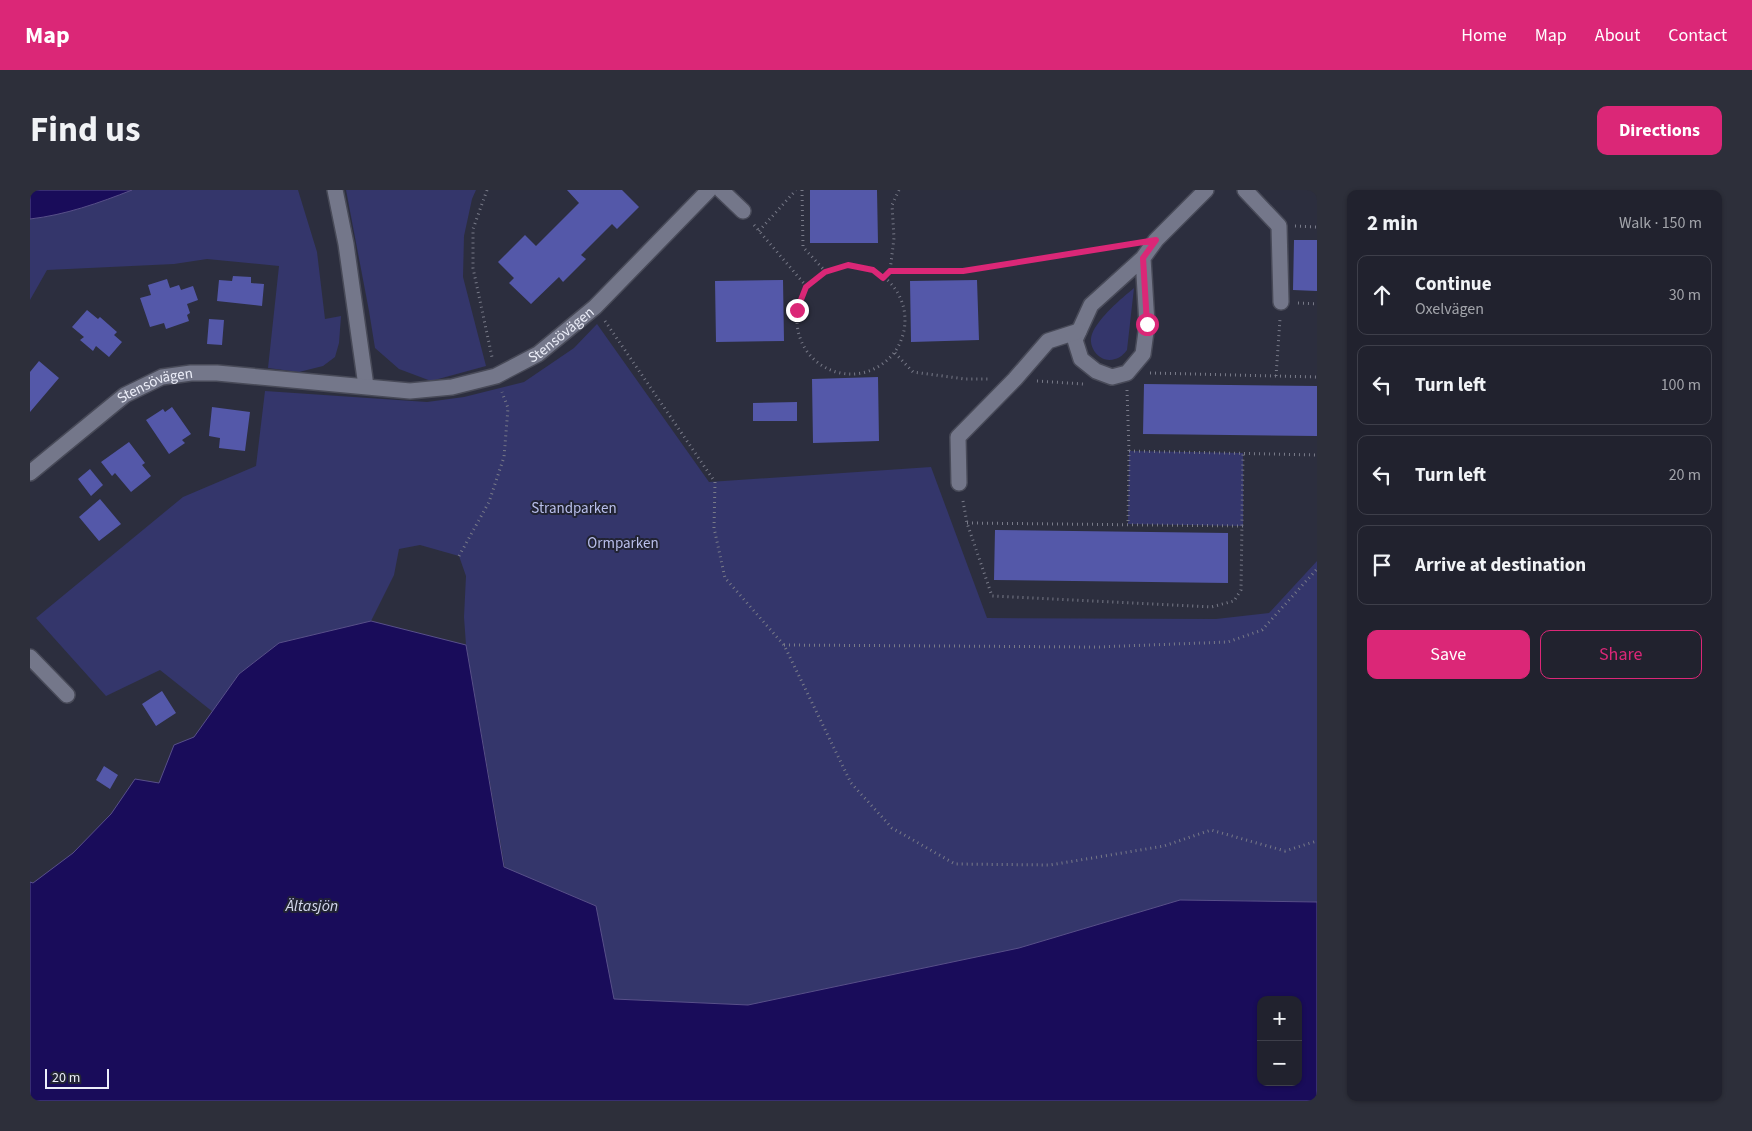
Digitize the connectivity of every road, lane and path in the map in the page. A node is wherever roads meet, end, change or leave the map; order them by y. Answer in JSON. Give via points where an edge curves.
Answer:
{"nodes":[{"id":1,"x":335,"y":190,"type":"edge"},
{"id":2,"x":709,"y":190,"type":"edge"},
{"id":3,"x":721,"y":190,"type":"edge"},
{"id":4,"x":796,"y":190,"type":"edge"},
{"id":5,"x":802,"y":190,"type":"edge"},
{"id":6,"x":1206,"y":190,"type":"edge"},
{"id":7,"x":1245,"y":190,"type":"edge"},
{"id":8,"x":898,"y":191,"type":"edge"},
{"id":9,"x":743,"y":211,"type":"joint"},
{"id":10,"x":759,"y":231,"type":"junction"},
{"id":11,"x":1156,"y":240,"type":"junction"},
{"id":12,"x":1143,"y":258,"type":"junction"},
{"id":13,"x":890,"y":271,"type":"junction"},
{"id":14,"x":825,"y":272,"type":"junction"},
{"id":15,"x":883,"y":278,"type":"junction"},
{"id":16,"x":806,"y":287,"type":"junction"},
{"id":17,"x":1281,"y":302,"type":"junction"},
{"id":18,"x":1317,"y":304,"type":"edge"},
{"id":19,"x":595,"y":306,"type":"junction"},
{"id":20,"x":1079,"y":331,"type":"junction"},
{"id":21,"x":1127,"y":373,"type":"junction"},
{"id":22,"x":1147,"y":373,"type":"dead end"},
{"id":23,"x":1276,"y":376,"type":"junction"},
{"id":24,"x":1317,"y":377,"type":"edge"},
{"id":25,"x":366,"y":386,"type":"junction"},
{"id":26,"x":1129,"y":451,"type":"junction"},
{"id":27,"x":1244,"y":453,"type":"junction"},
{"id":28,"x":1317,"y":455,"type":"edge"},
{"id":29,"x":30,"y":473,"type":"edge"},
{"id":30,"x":959,"y":483,"type":"joint"},
{"id":31,"x":967,"y":523,"type":"junction"},
{"id":32,"x":1128,"y":524,"type":"junction"},
{"id":33,"x":1243,"y":526,"type":"junction"},
{"id":34,"x":1317,"y":569,"type":"edge"},
{"id":35,"x":784,"y":644,"type":"junction"},
{"id":36,"x":30,"y":657,"type":"edge"},
{"id":37,"x":67,"y":695,"type":"dead end"},
{"id":38,"x":1317,"y":842,"type":"edge"}],
"edges":[{"from":1,"to":25,"type":"street"},
{"from":2,"to":19,"type":"street","name":"Stensövägen"},
{"from":3,"to":9,"type":"street"},
{"from":4,"to":10,"type":"path"},
{"from":5,"to":14,"type":"path","via":[[803,247]]},
{"from":6,"to":11,"type":"street"},
{"from":7,"to":17,"type":"street","via":[[1280,226]]},
{"from":8,"to":13,"type":"path","via":[[892,205],[894,238]]},
{"from":9,"to":10,"type":"path"},
{"from":10,"to":16,"type":"path"},
{"from":11,"to":12,"type":"street"},
{"from":11,"to":13,"type":"path","via":[[963,271]]},
{"from":12,"to":20,"type":"street","via":[[1091,305]]},
{"from":12,"to":21,"type":"street","via":[[1147,324],[1143,354]]},
{"from":13,"to":15,"type":"path"},
{"from":14,"to":15,"type":"path","via":[[848,265],[873,270]]},
{"from":14,"to":16,"type":"path"},
{"from":15,"to":16,"type":"path","via":[[892,284],[904,306],[904,330],[895,353],[876,368],[853,375],[829,370],[809,356],[798,334],[797,310]]},
{"from":17,"to":18,"type":"path"},
{"from":17,"to":23,"type":"path"},
{"from":19,"to":25,"type":"street","name":"Stensövägen","via":[[538,354],[496,376],[452,387],[410,391]]},
{"from":19,"to":35,"type":"path","via":[[715,482],[714,528],[725,578]]},
{"from":20,"to":21,"type":"street","via":[[1075,340],[1081,359],[1112,377]]},
{"from":20,"to":30,"type":"street","via":[[1048,341],[958,438]]},
{"from":21,"to":26,"type":"path"},
{"from":22,"to":23,"type":"path"},
{"from":23,"to":24,"type":"path"},
{"from":25,"to":29,"type":"street","name":"Stensövägen","via":[[217,373],[162,378],[125,395]]},
{"from":26,"to":27,"type":"path"},
{"from":26,"to":32,"type":"path"},
{"from":27,"to":28,"type":"path"},
{"from":27,"to":33,"type":"path"},
{"from":30,"to":31,"type":"path"},
{"from":31,"to":32,"type":"path"},
{"from":31,"to":33,"type":"path","via":[[992,596],[1211,607],[1234,600],[1241,590]]},
{"from":32,"to":33,"type":"path"},
{"from":34,"to":35,"type":"path","via":[[1262,630],[1228,642],[1078,647]]},
{"from":35,"to":38,"type":"path","via":[[852,784],[892,828],[955,864],[1050,865],[1164,846],[1211,830],[1285,851]]},
{"from":36,"to":37,"type":"street"}]}
